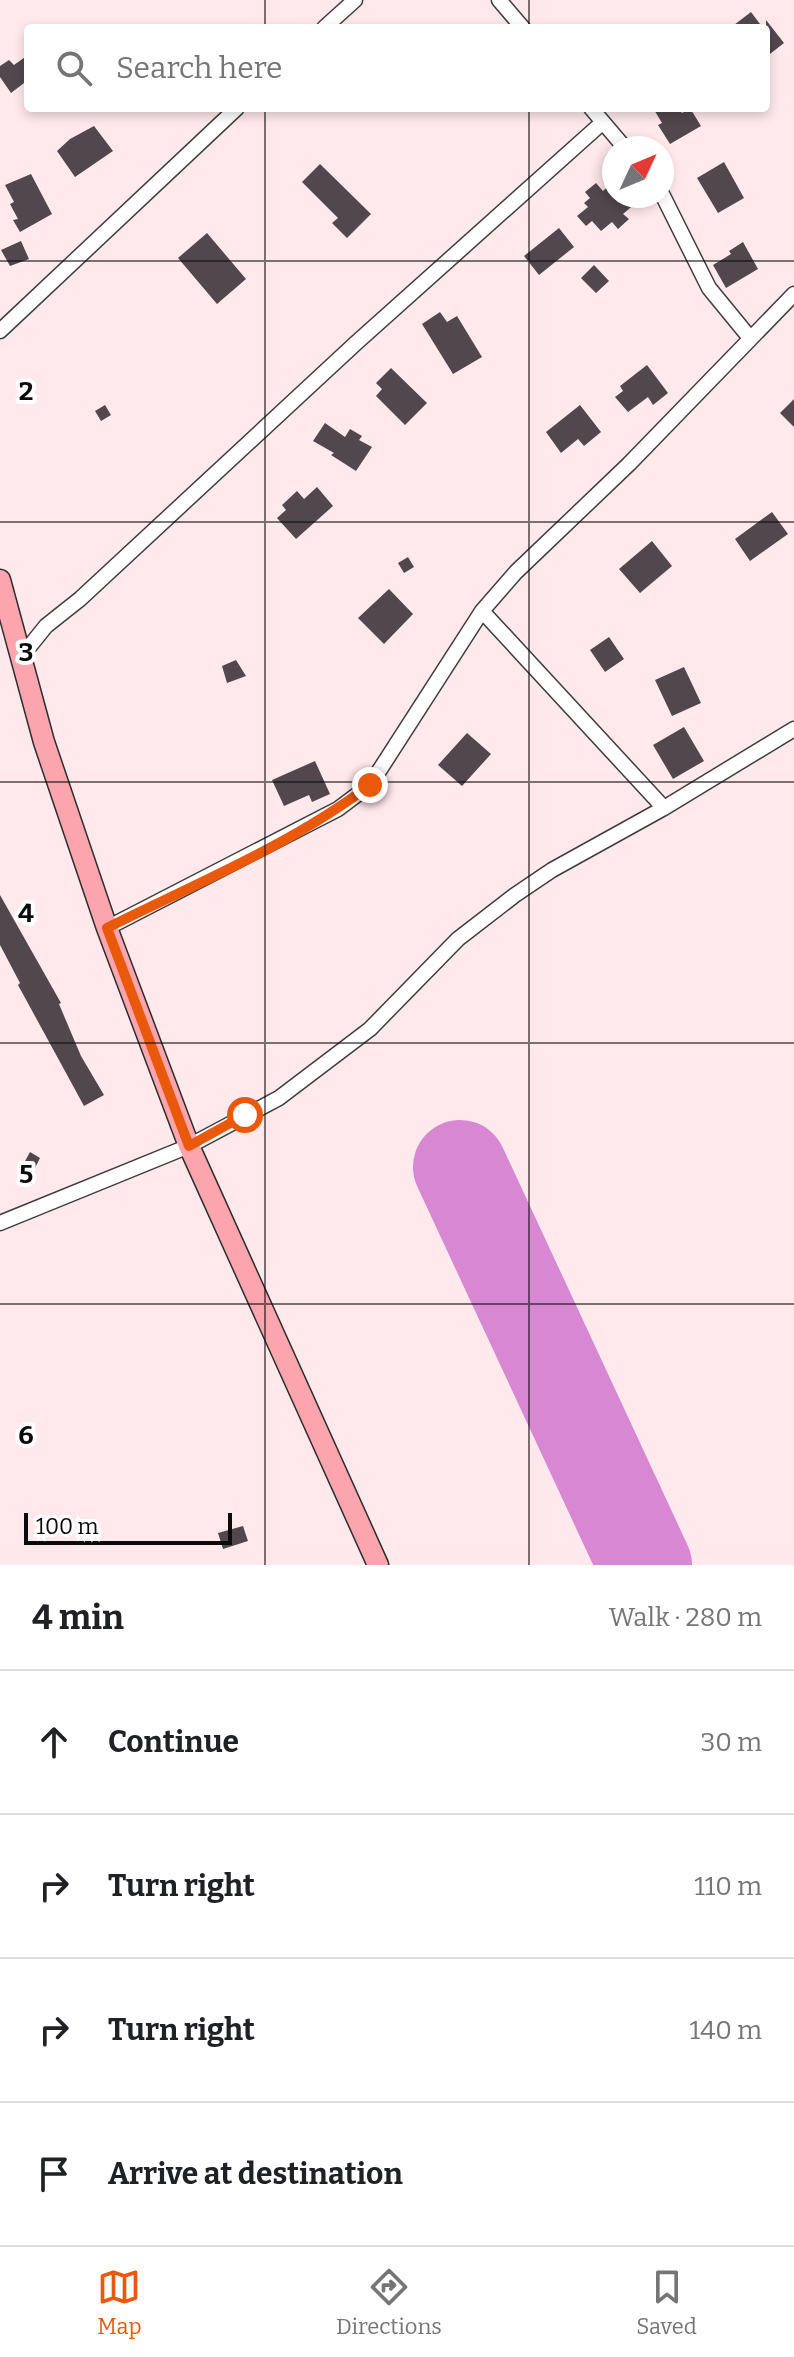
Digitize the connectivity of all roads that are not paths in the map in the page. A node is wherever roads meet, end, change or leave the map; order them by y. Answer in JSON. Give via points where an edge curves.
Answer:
{"nodes":[{"id":1,"x":355,"y":0,"type":"edge"},
{"id":2,"x":499,"y":0,"type":"edge"},
{"id":3,"x":328,"y":24,"type":"edge"},
{"id":4,"x":520,"y":24,"type":"edge"},
{"id":5,"x":233,"y":112,"type":"edge"},
{"id":6,"x":594,"y":112,"type":"edge"},
{"id":7,"x":603,"y":122,"type":"junction"},
{"id":8,"x":615,"y":136,"type":"edge"},
{"id":9,"x":669,"y":208,"type":"edge"},
{"id":10,"x":794,"y":294,"type":"edge"},
{"id":11,"x":0,"y":331,"type":"edge"},
{"id":12,"x":750,"y":338,"type":"junction"},
{"id":13,"x":0,"y":580,"type":"edge"},
{"id":14,"x":482,"y":611,"type":"junction"},
{"id":15,"x":21,"y":657,"type":"junction"},
{"id":16,"x":794,"y":729,"type":"edge"},
{"id":17,"x":664,"y":808,"type":"junction"},
{"id":18,"x":107,"y":928,"type":"junction"},
{"id":19,"x":189,"y":1146,"type":"junction"},
{"id":20,"x":0,"y":1223,"type":"edge"},
{"id":21,"x":378,"y":1565,"type":"edge"}],
"edges":[{"from":1,"to":3,"type":"street"},
{"from":2,"to":4,"type":"street"},
{"from":5,"to":11,"type":"street"},
{"from":6,"to":7,"type":"street"},
{"from":7,"to":8,"type":"street"},
{"from":7,"to":15,"type":"street","via":[[46,626]]},
{"from":9,"to":12,"type":"street","via":[[709,288]]},
{"from":10,"to":12,"type":"street"},
{"from":12,"to":14,"type":"street"},
{"from":13,"to":15,"type":"main road"},
{"from":14,"to":17,"type":"street"},
{"from":14,"to":18,"type":"street","via":[[370,785],[265,849]]},
{"from":15,"to":18,"type":"main road"},
{"from":16,"to":17,"type":"street"},
{"from":17,"to":19,"type":"street","via":[[515,895],[458,939],[370,1029],[320,1068],[279,1098]]},
{"from":18,"to":19,"type":"main road"},
{"from":19,"to":20,"type":"street"},
{"from":19,"to":21,"type":"main road"}]}
